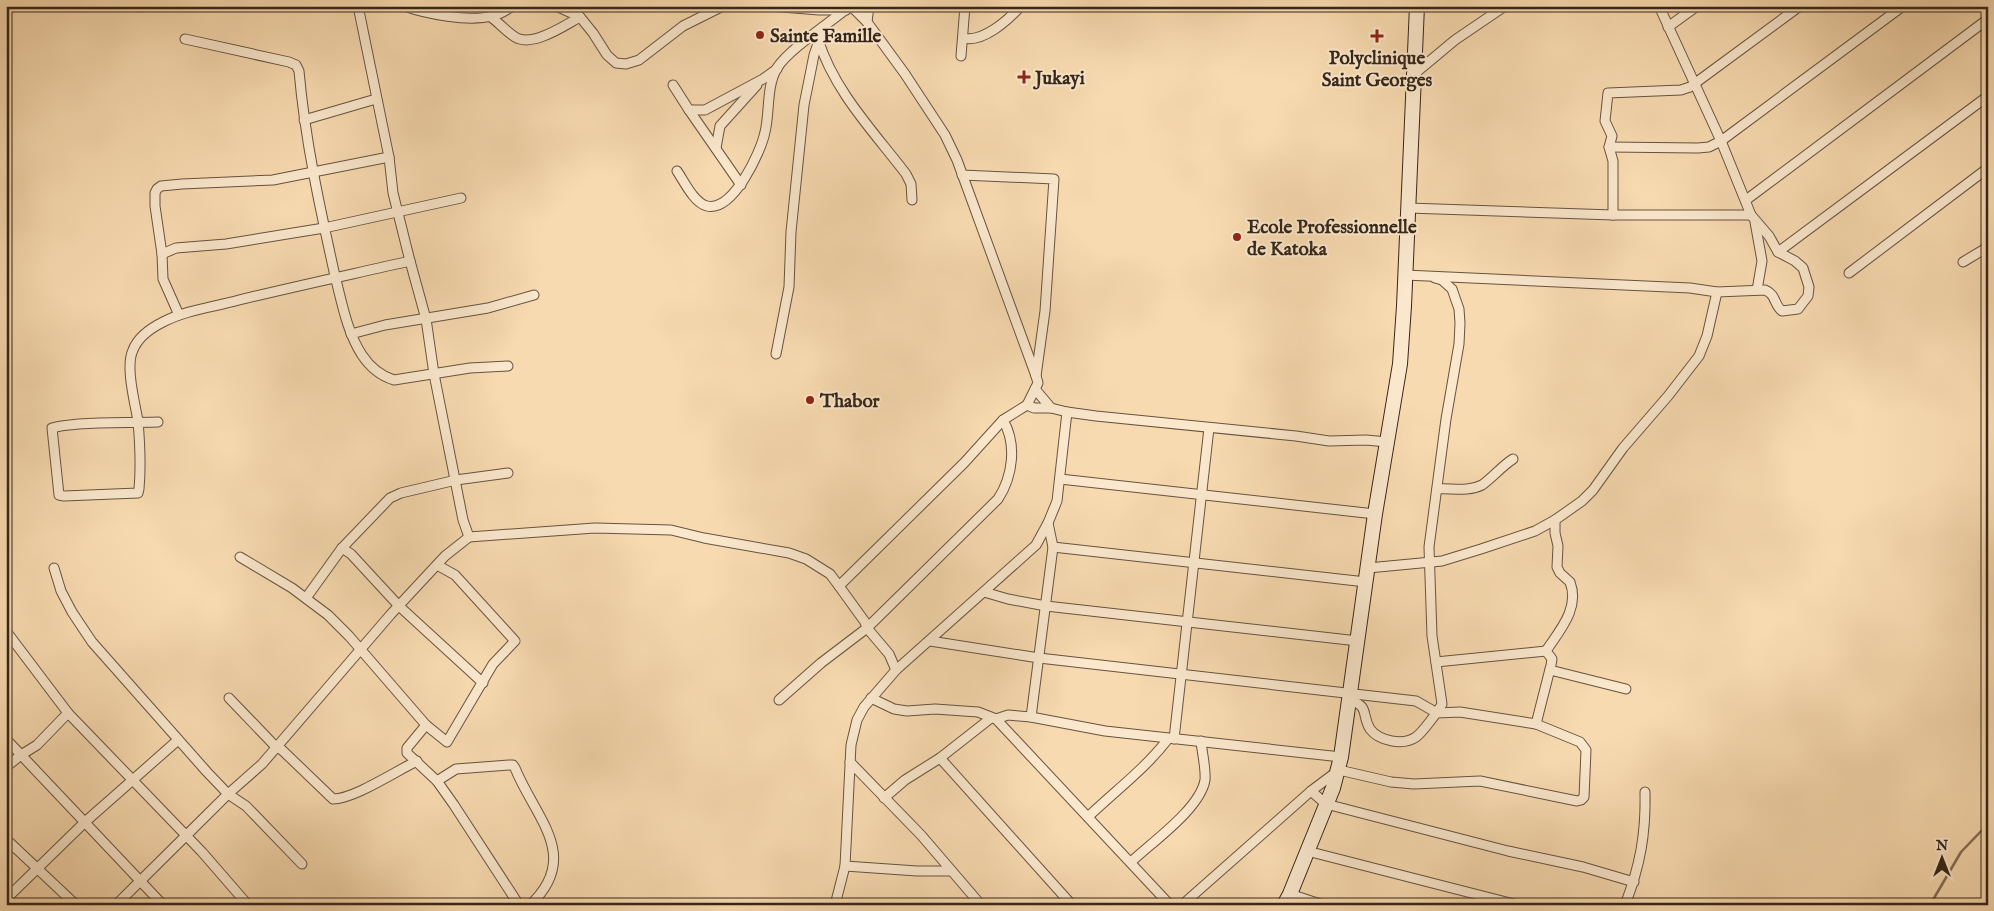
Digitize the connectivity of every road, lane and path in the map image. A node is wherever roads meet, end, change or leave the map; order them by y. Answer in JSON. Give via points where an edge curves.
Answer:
{"nodes":[{"id":1,"x":358,"y":6,"type":"edge"},
{"id":2,"x":404,"y":6,"type":"edge"},
{"id":3,"x":513,"y":6,"type":"edge"},
{"id":4,"x":556,"y":6,"type":"edge"},
{"id":5,"x":723,"y":6,"type":"edge"},
{"id":6,"x":769,"y":6,"type":"edge"},
{"id":7,"x":869,"y":6,"type":"edge"},
{"id":8,"x":965,"y":6,"type":"edge"},
{"id":9,"x":1021,"y":6,"type":"edge"},
{"id":10,"x":1417,"y":6,"type":"edge"},
{"id":11,"x":1505,"y":6,"type":"edge"},
{"id":12,"x":1659,"y":6,"type":"edge"},
{"id":13,"x":1697,"y":6,"type":"edge"},
{"id":14,"x":1800,"y":6,"type":"edge"},
{"id":15,"x":1903,"y":6,"type":"edge"},
{"id":16,"x":849,"y":7,"type":"edge"},
{"id":17,"x":491,"y":17,"type":"junction"},
{"id":18,"x":580,"y":17,"type":"junction"},
{"id":19,"x":1988,"y":19,"type":"edge"},
{"id":20,"x":868,"y":22,"type":"junction"},
{"id":21,"x":1668,"y":27,"type":"junction"},
{"id":22,"x":823,"y":29,"type":"junction"},
{"id":23,"x":963,"y":38,"type":"junction"},
{"id":24,"x":185,"y":39,"type":"dead end"},
{"id":25,"x":818,"y":39,"type":"junction"},
{"id":26,"x":961,"y":56,"type":"dead end"},
{"id":27,"x":777,"y":68,"type":"junction"},
{"id":28,"x":1412,"y":75,"type":"junction"},
{"id":29,"x":763,"y":79,"type":"junction"},
{"id":30,"x":1696,"y":84,"type":"junction"},
{"id":31,"x":673,"y":85,"type":"dead end"},
{"id":32,"x":1988,"y":96,"type":"edge"},
{"id":33,"x":376,"y":99,"type":"junction"},
{"id":34,"x":689,"y":110,"type":"junction"},
{"id":35,"x":705,"y":110,"type":"junction"},
{"id":36,"x":304,"y":120,"type":"junction"},
{"id":37,"x":720,"y":126,"type":"junction"},
{"id":38,"x":700,"y":127,"type":"junction"},
{"id":39,"x":1721,"y":141,"type":"junction"},
{"id":40,"x":1609,"y":146,"type":"junction"},
{"id":41,"x":716,"y":148,"type":"junction"},
{"id":42,"x":389,"y":157,"type":"junction"},
{"id":43,"x":1988,"y":168,"type":"edge"},
{"id":44,"x":677,"y":171,"type":"dead end"},
{"id":45,"x":313,"y":172,"type":"junction"},
{"id":46,"x":962,"y":175,"type":"junction"},
{"id":47,"x":741,"y":185,"type":"junction"},
{"id":48,"x":461,"y":198,"type":"dead end"},
{"id":49,"x":912,"y":200,"type":"dead end"},
{"id":50,"x":1746,"y":200,"type":"junction"},
{"id":51,"x":1408,"y":208,"type":"junction"},
{"id":52,"x":397,"y":211,"type":"junction"},
{"id":53,"x":1612,"y":215,"type":"junction"},
{"id":54,"x":1753,"y":219,"type":"junction"},
{"id":55,"x":324,"y":228,"type":"junction"},
{"id":56,"x":1988,"y":247,"type":"edge"},
{"id":57,"x":1778,"y":252,"type":"junction"},
{"id":58,"x":162,"y":254,"type":"junction"},
{"id":59,"x":410,"y":261,"type":"junction"},
{"id":60,"x":1963,"y":262,"type":"dead end"},
{"id":61,"x":1849,"y":273,"type":"dead end"},
{"id":62,"x":1405,"y":276,"type":"junction"},
{"id":63,"x":1430,"y":276,"type":"junction"},
{"id":64,"x":336,"y":277,"type":"junction"},
{"id":65,"x":1757,"y":290,"type":"junction"},
{"id":66,"x":1717,"y":292,"type":"junction"},
{"id":67,"x":534,"y":295,"type":"dead end"},
{"id":68,"x":179,"y":315,"type":"junction"},
{"id":69,"x":426,"y":319,"type":"junction"},
{"id":70,"x":351,"y":334,"type":"junction"},
{"id":71,"x":776,"y":354,"type":"dead end"},
{"id":72,"x":508,"y":366,"type":"dead end"},
{"id":73,"x":434,"y":374,"type":"junction"},
{"id":74,"x":1036,"y":376,"type":"junction"},
{"id":75,"x":1035,"y":389,"type":"junction"},
{"id":76,"x":1027,"y":405,"type":"junction"},
{"id":77,"x":1051,"y":408,"type":"junction"},
{"id":78,"x":1067,"y":412,"type":"junction"},
{"id":79,"x":1003,"y":420,"type":"junction"},
{"id":80,"x":138,"y":422,"type":"junction"},
{"id":81,"x":158,"y":422,"type":"dead end"},
{"id":82,"x":1209,"y":428,"type":"junction"},
{"id":83,"x":1387,"y":442,"type":"junction"},
{"id":84,"x":1513,"y":459,"type":"dead end"},
{"id":85,"x":508,"y":473,"type":"dead end"},
{"id":86,"x":1060,"y":479,"type":"junction"},
{"id":87,"x":456,"y":480,"type":"junction"},
{"id":88,"x":1438,"y":489,"type":"junction"},
{"id":89,"x":1202,"y":495,"type":"junction"},
{"id":90,"x":1375,"y":514,"type":"junction"},
{"id":91,"x":1555,"y":520,"type":"junction"},
{"id":92,"x":1048,"y":523,"type":"junction"},
{"id":93,"x":1536,"y":531,"type":"junction"},
{"id":94,"x":1555,"y":533,"type":"junction"},
{"id":95,"x":469,"y":537,"type":"junction"},
{"id":96,"x":1053,"y":547,"type":"junction"},
{"id":97,"x":1429,"y":547,"type":"junction"},
{"id":98,"x":342,"y":548,"type":"junction"},
{"id":99,"x":240,"y":557,"type":"dead end"},
{"id":100,"x":1442,"y":561,"type":"junction"},
{"id":101,"x":1193,"y":562,"type":"junction"},
{"id":102,"x":1430,"y":562,"type":"junction"},
{"id":103,"x":1414,"y":563,"type":"junction"},
{"id":104,"x":437,"y":565,"type":"junction"},
{"id":105,"x":54,"y":568,"type":"dead end"},
{"id":106,"x":1368,"y":568,"type":"junction"},
{"id":107,"x":1366,"y":582,"type":"junction"},
{"id":108,"x":839,"y":586,"type":"junction"},
{"id":109,"x":984,"y":592,"type":"junction"},
{"id":110,"x":306,"y":598,"type":"junction"},
{"id":111,"x":399,"y":606,"type":"junction"},
{"id":112,"x":1046,"y":606,"type":"junction"},
{"id":113,"x":1188,"y":622,"type":"junction"},
{"id":114,"x":867,"y":628,"type":"junction"},
{"id":115,"x":6,"y":631,"type":"edge"},
{"id":116,"x":930,"y":641,"type":"junction"},
{"id":117,"x":1358,"y":641,"type":"junction"},
{"id":118,"x":360,"y":650,"type":"junction"},
{"id":119,"x":1546,"y":651,"type":"junction"},
{"id":120,"x":1039,"y":658,"type":"junction"},
{"id":121,"x":1436,"y":662,"type":"junction"},
{"id":122,"x":896,"y":670,"type":"junction"},
{"id":123,"x":1550,"y":670,"type":"junction"},
{"id":124,"x":1182,"y":674,"type":"junction"},
{"id":125,"x":483,"y":683,"type":"junction"},
{"id":126,"x":1626,"y":689,"type":"dead end"},
{"id":127,"x":1350,"y":697,"type":"junction"},
{"id":128,"x":229,"y":698,"type":"dead end"},
{"id":129,"x":871,"y":698,"type":"junction"},
{"id":130,"x":779,"y":700,"type":"dead end"},
{"id":131,"x":1437,"y":713,"type":"junction"},
{"id":132,"x":68,"y":714,"type":"junction"},
{"id":133,"x":1031,"y":717,"type":"junction"},
{"id":134,"x":994,"y":718,"type":"junction"},
{"id":135,"x":426,"y":724,"type":"junction"},
{"id":136,"x":1536,"y":724,"type":"junction"},
{"id":137,"x":6,"y":738,"type":"edge"},
{"id":138,"x":1171,"y":739,"type":"junction"},
{"id":139,"x":178,"y":740,"type":"junction"},
{"id":140,"x":1201,"y":741,"type":"junction"},
{"id":141,"x":276,"y":747,"type":"junction"},
{"id":142,"x":21,"y":755,"type":"junction"},
{"id":143,"x":940,"y":758,"type":"junction"},
{"id":144,"x":417,"y":761,"type":"junction"},
{"id":145,"x":850,"y":762,"type":"junction"},
{"id":146,"x":1340,"y":764,"type":"junction"},
{"id":147,"x":6,"y":767,"type":"edge"},
{"id":148,"x":133,"y":780,"type":"junction"},
{"id":149,"x":437,"y":781,"type":"junction"},
{"id":150,"x":1311,"y":791,"type":"junction"},
{"id":151,"x":1645,"y":792,"type":"dead end"},
{"id":152,"x":228,"y":794,"type":"junction"},
{"id":153,"x":884,"y":798,"type":"junction"},
{"id":154,"x":1326,"y":804,"type":"junction"},
{"id":155,"x":1088,"y":817,"type":"junction"},
{"id":156,"x":86,"y":822,"type":"junction"},
{"id":157,"x":186,"y":836,"type":"junction"},
{"id":158,"x":6,"y":839,"type":"edge"},
{"id":159,"x":1307,"y":851,"type":"junction"},
{"id":160,"x":1131,"y":862,"type":"junction"},
{"id":161,"x":302,"y":864,"type":"dead end"},
{"id":162,"x":845,"y":866,"type":"junction"},
{"id":163,"x":39,"y":869,"type":"junction"},
{"id":164,"x":950,"y":871,"type":"junction"},
{"id":165,"x":141,"y":880,"type":"junction"},
{"id":166,"x":1634,"y":882,"type":"junction"},
{"id":167,"x":6,"y":899,"type":"edge"},
{"id":168,"x":1287,"y":899,"type":"edge"},
{"id":169,"x":76,"y":905,"type":"edge"},
{"id":170,"x":116,"y":905,"type":"edge"},
{"id":171,"x":163,"y":905,"type":"edge"},
{"id":172,"x":248,"y":905,"type":"edge"},
{"id":173,"x":519,"y":905,"type":"edge"},
{"id":174,"x":530,"y":905,"type":"edge"},
{"id":175,"x":835,"y":905,"type":"edge"},
{"id":176,"x":981,"y":905,"type":"edge"},
{"id":177,"x":1072,"y":905,"type":"edge"},
{"id":178,"x":1170,"y":905,"type":"edge"},
{"id":179,"x":1182,"y":905,"type":"edge"},
{"id":180,"x":1323,"y":905,"type":"edge"},
{"id":181,"x":1518,"y":905,"type":"edge"},
{"id":182,"x":1625,"y":905,"type":"edge"}],
"edges":[{"from":1,"to":33,"type":"street"},
{"from":2,"to":17,"type":"street","via":[[451,17]]},
{"from":3,"to":17,"type":"street"},
{"from":4,"to":18,"type":"street"},
{"from":5,"to":18,"type":"street","via":[[683,26],[639,60],[626,64],[616,63],[607,55]]},
{"from":6,"to":16,"type":"street","via":[[819,10]]},
{"from":7,"to":20,"type":"street"},
{"from":8,"to":23,"type":"street"},
{"from":9,"to":23,"type":"street","via":[[988,33],[978,38]]},
{"from":10,"to":28,"type":"street"},
{"from":11,"to":28,"type":"street"},
{"from":12,"to":21,"type":"street"},
{"from":13,"to":21,"type":"street"},
{"from":14,"to":30,"type":"street"},
{"from":15,"to":39,"type":"street"},
{"from":16,"to":20,"type":"street"},
{"from":16,"to":22,"type":"street"},
{"from":17,"to":18,"type":"street","via":[[522,40],[541,37]]},
{"from":19,"to":50,"type":"street"},
{"from":20,"to":46,"type":"street","via":[[945,135]]},
{"from":21,"to":30,"type":"street"},
{"from":22,"to":25,"type":"street"},
{"from":22,"to":27,"type":"street","via":[[787,56]]},
{"from":23,"to":26,"type":"street"},
{"from":24,"to":36,"type":"street","via":[[296,65]]},
{"from":25,"to":49,"type":"street","via":[[833,76],[906,174]]},
{"from":25,"to":71,"type":"street","via":[[804,105],[791,224],[789,287]]},
{"from":27,"to":29,"type":"street"},
{"from":27,"to":47,"type":"street","via":[[765,133]]},
{"from":28,"to":51,"type":"street"},
{"from":29,"to":35,"type":"street"},
{"from":29,"to":37,"type":"street"},
{"from":30,"to":39,"type":"street"},
{"from":30,"to":40,"type":"street","via":[[1682,90],[1608,93],[1605,121],[1612,136]]},
{"from":31,"to":34,"type":"street"},
{"from":32,"to":57,"type":"street"},
{"from":33,"to":36,"type":"street"},
{"from":33,"to":42,"type":"street"},
{"from":34,"to":35,"type":"street"},
{"from":34,"to":38,"type":"street"},
{"from":35,"to":38,"type":"street"},
{"from":36,"to":45,"type":"street"},
{"from":37,"to":38,"type":"street"},
{"from":37,"to":41,"type":"street"},
{"from":38,"to":41,"type":"street"},
{"from":39,"to":40,"type":"street","via":[[1698,148]]},
{"from":39,"to":50,"type":"street"},
{"from":40,"to":53,"type":"street","via":[[1613,161]]},
{"from":41,"to":47,"type":"street"},
{"from":42,"to":45,"type":"street"},
{"from":42,"to":52,"type":"street"},
{"from":43,"to":61,"type":"street"},
{"from":44,"to":47,"type":"street","via":[[705,206],[722,202]]},
{"from":45,"to":55,"type":"street"},
{"from":45,"to":58,"type":"street","via":[[263,181],[161,186],[155,193]]},
{"from":46,"to":74,"type":"street"},
{"from":46,"to":74,"type":"street","via":[[1054,179],[1045,310]]},
{"from":48,"to":52,"type":"street"},
{"from":50,"to":54,"type":"street"},
{"from":51,"to":53,"type":"street"},
{"from":51,"to":62,"type":"street"},
{"from":52,"to":55,"type":"street"},
{"from":52,"to":59,"type":"street"},
{"from":53,"to":54,"type":"street"},
{"from":54,"to":57,"type":"street"},
{"from":54,"to":65,"type":"street","via":[[1762,261]]},
{"from":55,"to":58,"type":"street","via":[[226,244],[176,248]]},
{"from":55,"to":64,"type":"street"},
{"from":56,"to":60,"type":"street"},
{"from":57,"to":65,"type":"street","via":[[1803,268],[1809,287],[1808,296],[1798,309],[1782,311],[1770,292]]},
{"from":58,"to":68,"type":"street","via":[[163,279]]},
{"from":59,"to":64,"type":"street"},
{"from":59,"to":69,"type":"street"},
{"from":62,"to":63,"type":"street"},
{"from":62,"to":83,"type":"street","via":[[1400,364]]},
{"from":63,"to":66,"type":"street"},
{"from":63,"to":88,"type":"street","via":[[1442,280],[1452,289],[1460,322]]},
{"from":64,"to":68,"type":"street"},
{"from":64,"to":70,"type":"street"},
{"from":65,"to":66,"type":"street"},
{"from":66,"to":91,"type":"street","via":[[1699,356],[1623,448],[1593,490]]},
{"from":67,"to":69,"type":"street","via":[[488,308]]},
{"from":68,"to":80,"type":"street","via":[[149,330],[132,350],[131,372]]},
{"from":69,"to":70,"type":"street"},
{"from":69,"to":73,"type":"street"},
{"from":70,"to":73,"type":"street","via":[[362,355],[384,377],[394,380]]},
{"from":72,"to":73,"type":"street"},
{"from":73,"to":87,"type":"street"},
{"from":74,"to":75,"type":"street","via":[[1038,383]]},
{"from":75,"to":76,"type":"street"},
{"from":75,"to":77,"type":"street"},
{"from":76,"to":77,"type":"street"},
{"from":76,"to":79,"type":"street"},
{"from":77,"to":78,"type":"street"},
{"from":78,"to":82,"type":"street"},
{"from":78,"to":86,"type":"street"},
{"from":79,"to":108,"type":"street"},
{"from":79,"to":114,"type":"street","via":[[1009,430],[1011,445],[1008,479],[1003,491],[988,510]]},
{"from":80,"to":80,"type":"street","via":[[138,493],[59,495],[52,428]]},
{"from":80,"to":81,"type":"street"},
{"from":82,"to":83,"type":"street","via":[[1329,441]]},
{"from":82,"to":89,"type":"street"},
{"from":83,"to":90,"type":"street"},
{"from":84,"to":88,"type":"street","via":[[1482,484],[1459,490]]},
{"from":85,"to":87,"type":"street"},
{"from":86,"to":89,"type":"street"},
{"from":86,"to":92,"type":"street","via":[[1057,500]]},
{"from":87,"to":95,"type":"street"},
{"from":87,"to":98,"type":"street","via":[[390,498]]},
{"from":88,"to":97,"type":"street"},
{"from":89,"to":90,"type":"street"},
{"from":89,"to":101,"type":"street"},
{"from":90,"to":106,"type":"street"},
{"from":91,"to":93,"type":"street"},
{"from":91,"to":94,"type":"street"},
{"from":92,"to":96,"type":"street"},
{"from":92,"to":109,"type":"street","via":[[1036,545]]},
{"from":93,"to":94,"type":"street"},
{"from":93,"to":100,"type":"street"},
{"from":94,"to":119,"type":"street","via":[[1557,567],[1570,582],[1572,596],[1568,617]]},
{"from":95,"to":104,"type":"street"},
{"from":95,"to":108,"type":"street","via":[[595,528],[671,530],[789,553],[830,574]]},
{"from":96,"to":101,"type":"street"},
{"from":96,"to":112,"type":"street"},
{"from":97,"to":100,"type":"street"},
{"from":97,"to":102,"type":"street"},
{"from":97,"to":103,"type":"street"},
{"from":98,"to":110,"type":"street"},
{"from":98,"to":111,"type":"street"},
{"from":99,"to":110,"type":"street"},
{"from":100,"to":102,"type":"street"},
{"from":101,"to":107,"type":"street"},
{"from":101,"to":113,"type":"street"},
{"from":102,"to":103,"type":"street"},
{"from":102,"to":121,"type":"street"},
{"from":103,"to":106,"type":"street"},
{"from":104,"to":111,"type":"street"},
{"from":104,"to":125,"type":"street","via":[[455,576],[515,640],[493,664]]},
{"from":105,"to":139,"type":"street","via":[[61,591],[80,627]]},
{"from":106,"to":107,"type":"street"},
{"from":107,"to":117,"type":"street"},
{"from":108,"to":114,"type":"street"},
{"from":109,"to":112,"type":"street"},
{"from":109,"to":116,"type":"street"},
{"from":110,"to":118,"type":"street"},
{"from":111,"to":118,"type":"street"},
{"from":111,"to":125,"type":"street"},
{"from":112,"to":113,"type":"street"},
{"from":112,"to":120,"type":"street"},
{"from":113,"to":117,"type":"street"},
{"from":113,"to":124,"type":"street"},
{"from":114,"to":122,"type":"street","via":[[889,654]]},
{"from":114,"to":130,"type":"street"},
{"from":115,"to":132,"type":"street"},
{"from":116,"to":120,"type":"street"},
{"from":116,"to":122,"type":"street"},
{"from":117,"to":127,"type":"street"},
{"from":118,"to":135,"type":"street"},
{"from":118,"to":141,"type":"street"},
{"from":119,"to":121,"type":"street"},
{"from":119,"to":123,"type":"street","via":[[1552,659]]},
{"from":120,"to":124,"type":"street"},
{"from":120,"to":133,"type":"street"},
{"from":121,"to":131,"type":"street","via":[[1442,699]]},
{"from":122,"to":129,"type":"street"},
{"from":123,"to":126,"type":"street"},
{"from":123,"to":136,"type":"street"},
{"from":124,"to":127,"type":"street"},
{"from":124,"to":138,"type":"street"},
{"from":125,"to":135,"type":"street","via":[[449,741]]},
{"from":127,"to":131,"type":"street","via":[[1416,702]]},
{"from":127,"to":131,"type":"street","via":[[1362,707],[1374,733],[1388,740],[1414,738]]},
{"from":127,"to":146,"type":"street"},
{"from":128,"to":141,"type":"street"},
{"from":129,"to":134,"type":"street","via":[[894,709],[978,712]]},
{"from":129,"to":145,"type":"street","via":[[854,730]]},
{"from":131,"to":136,"type":"street","via":[[1460,712]]},
{"from":132,"to":142,"type":"street","via":[[32,750]]},
{"from":132,"to":148,"type":"street"},
{"from":133,"to":134,"type":"street","via":[[1008,715]]},
{"from":133,"to":138,"type":"street"},
{"from":134,"to":143,"type":"street"},
{"from":134,"to":155,"type":"street"},
{"from":135,"to":144,"type":"street","via":[[406,750]]},
{"from":136,"to":146,"type":"street","via":[[1584,745],[1586,761],[1582,800],[1480,781],[1391,782]]},
{"from":137,"to":142,"type":"street"},
{"from":138,"to":140,"type":"street"},
{"from":138,"to":155,"type":"street","via":[[1144,768]]},
{"from":139,"to":148,"type":"street"},
{"from":139,"to":152,"type":"street"},
{"from":140,"to":146,"type":"street"},
{"from":140,"to":160,"type":"street","via":[[1205,780],[1200,794],[1192,807]]},
{"from":141,"to":144,"type":"street","via":[[333,799],[354,793]]},
{"from":141,"to":152,"type":"street"},
{"from":142,"to":147,"type":"street"},
{"from":142,"to":156,"type":"street"},
{"from":143,"to":153,"type":"street"},
{"from":143,"to":177,"type":"street"},
{"from":144,"to":149,"type":"street"},
{"from":145,"to":153,"type":"street"},
{"from":145,"to":162,"type":"street"},
{"from":146,"to":150,"type":"street"},
{"from":146,"to":154,"type":"street"},
{"from":148,"to":156,"type":"street"},
{"from":148,"to":157,"type":"street"},
{"from":149,"to":173,"type":"street"},
{"from":149,"to":174,"type":"street","via":[[456,769],[513,765],[547,832],[554,857],[550,879]]},
{"from":150,"to":154,"type":"street"},
{"from":150,"to":179,"type":"street"},
{"from":151,"to":166,"type":"street","via":[[1645,833]]},
{"from":152,"to":157,"type":"street"},
{"from":152,"to":161,"type":"street","via":[[246,806]]},
{"from":153,"to":164,"type":"street"},
{"from":154,"to":159,"type":"street"},
{"from":154,"to":166,"type":"street"},
{"from":155,"to":160,"type":"street"},
{"from":156,"to":163,"type":"street"},
{"from":156,"to":165,"type":"street"},
{"from":157,"to":165,"type":"street"},
{"from":157,"to":172,"type":"street"},
{"from":158,"to":163,"type":"street"},
{"from":159,"to":168,"type":"street"},
{"from":159,"to":181,"type":"street"},
{"from":160,"to":178,"type":"street"},
{"from":162,"to":164,"type":"street"},
{"from":162,"to":175,"type":"street"},
{"from":163,"to":167,"type":"street"},
{"from":163,"to":169,"type":"street"},
{"from":164,"to":176,"type":"street"},
{"from":165,"to":170,"type":"street"},
{"from":165,"to":171,"type":"street"},
{"from":166,"to":182,"type":"street"},
{"from":168,"to":180,"type":"street"}]}
